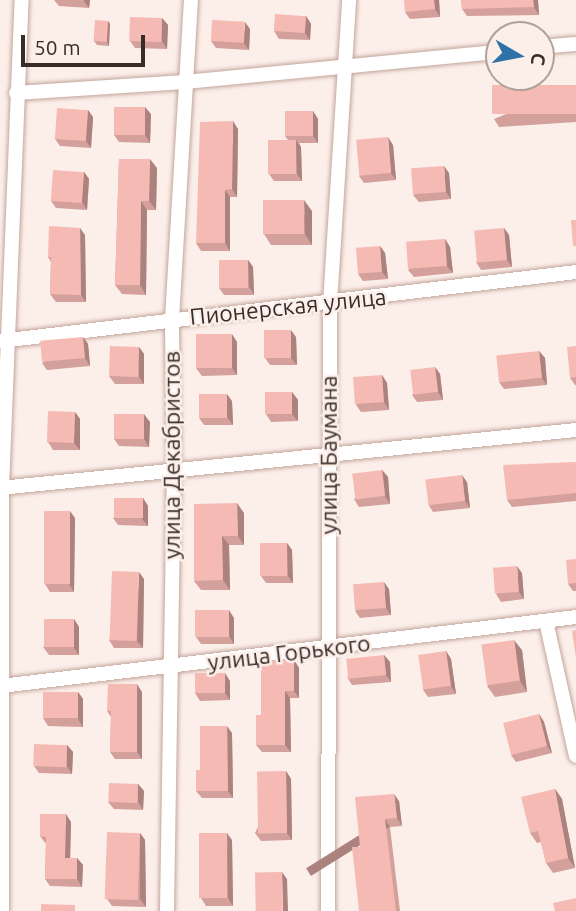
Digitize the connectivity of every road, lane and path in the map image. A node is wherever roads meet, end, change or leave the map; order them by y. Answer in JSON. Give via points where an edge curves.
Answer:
{"nodes":[{"id":1,"x":22,"y":0,"type":"edge"},
{"id":2,"x":191,"y":0,"type":"edge"},
{"id":3,"x":349,"y":0,"type":"edge"},
{"id":4,"x":576,"y":44,"type":"edge"},
{"id":5,"x":555,"y":46,"type":"edge"},
{"id":6,"x":485,"y":54,"type":"edge"},
{"id":7,"x":343,"y":69,"type":"junction"},
{"id":8,"x":185,"y":82,"type":"junction"},
{"id":9,"x":16,"y":93,"type":"junction"},
{"id":10,"x":576,"y":272,"type":"edge"},
{"id":11,"x":330,"y":304,"type":"junction"},
{"id":12,"x":172,"y":319,"type":"junction"},
{"id":13,"x":4,"y":341,"type":"edge"},
{"id":14,"x":576,"y":430,"type":"edge"},
{"id":15,"x":327,"y":457,"type":"junction"},
{"id":16,"x":174,"y":470,"type":"junction"},
{"id":17,"x":1,"y":488,"type":"edge"},
{"id":18,"x":576,"y":617,"type":"edge"},
{"id":19,"x":545,"y":621,"type":"junction"},
{"id":20,"x":331,"y":647,"type":"junction"},
{"id":21,"x":168,"y":669,"type":"junction"},
{"id":22,"x":1,"y":686,"type":"edge"},
{"id":23,"x":576,"y":756,"type":"edge"},
{"id":24,"x":2,"y":911,"type":"edge"},
{"id":25,"x":167,"y":911,"type":"edge"},
{"id":26,"x":328,"y":911,"type":"edge"}],
"edges":[{"from":1,"to":9,"type":"street"},
{"from":2,"to":8,"type":"street","name":"улица Декабристов"},
{"from":3,"to":7,"type":"street","name":"улица Баумана"},
{"from":4,"to":5,"type":"street"},
{"from":6,"to":7,"type":"street"},
{"from":7,"to":8,"type":"street"},
{"from":7,"to":11,"type":"street","name":"улица Баумана"},
{"from":8,"to":9,"type":"street"},
{"from":8,"to":12,"type":"street","name":"улица Декабристов"},
{"from":9,"to":13,"type":"street"},
{"from":10,"to":11,"type":"street","name":"Пионерская улица"},
{"from":11,"to":12,"type":"street","name":"Пионерская улица"},
{"from":11,"to":15,"type":"street","name":"улица Баумана"},
{"from":12,"to":13,"type":"street","name":"Пионерская улица"},
{"from":12,"to":16,"type":"street","name":"улица Декабристов"},
{"from":13,"to":17,"type":"street"},
{"from":14,"to":15,"type":"street"},
{"from":15,"to":16,"type":"street"},
{"from":15,"to":20,"type":"street","name":"улица Баумана"},
{"from":16,"to":17,"type":"street"},
{"from":16,"to":21,"type":"street","name":"улица Декабристов"},
{"from":17,"to":22,"type":"street"},
{"from":18,"to":19,"type":"street","name":"улица Горького"},
{"from":19,"to":20,"type":"street","name":"улица Горького"},
{"from":19,"to":23,"type":"street"},
{"from":20,"to":21,"type":"street","name":"улица Горького"},
{"from":20,"to":26,"type":"street","name":"улица Баумана"},
{"from":21,"to":22,"type":"street","name":"улица Горького"},
{"from":21,"to":25,"type":"street","name":"улица Декабристов"},
{"from":22,"to":24,"type":"street"}]}
